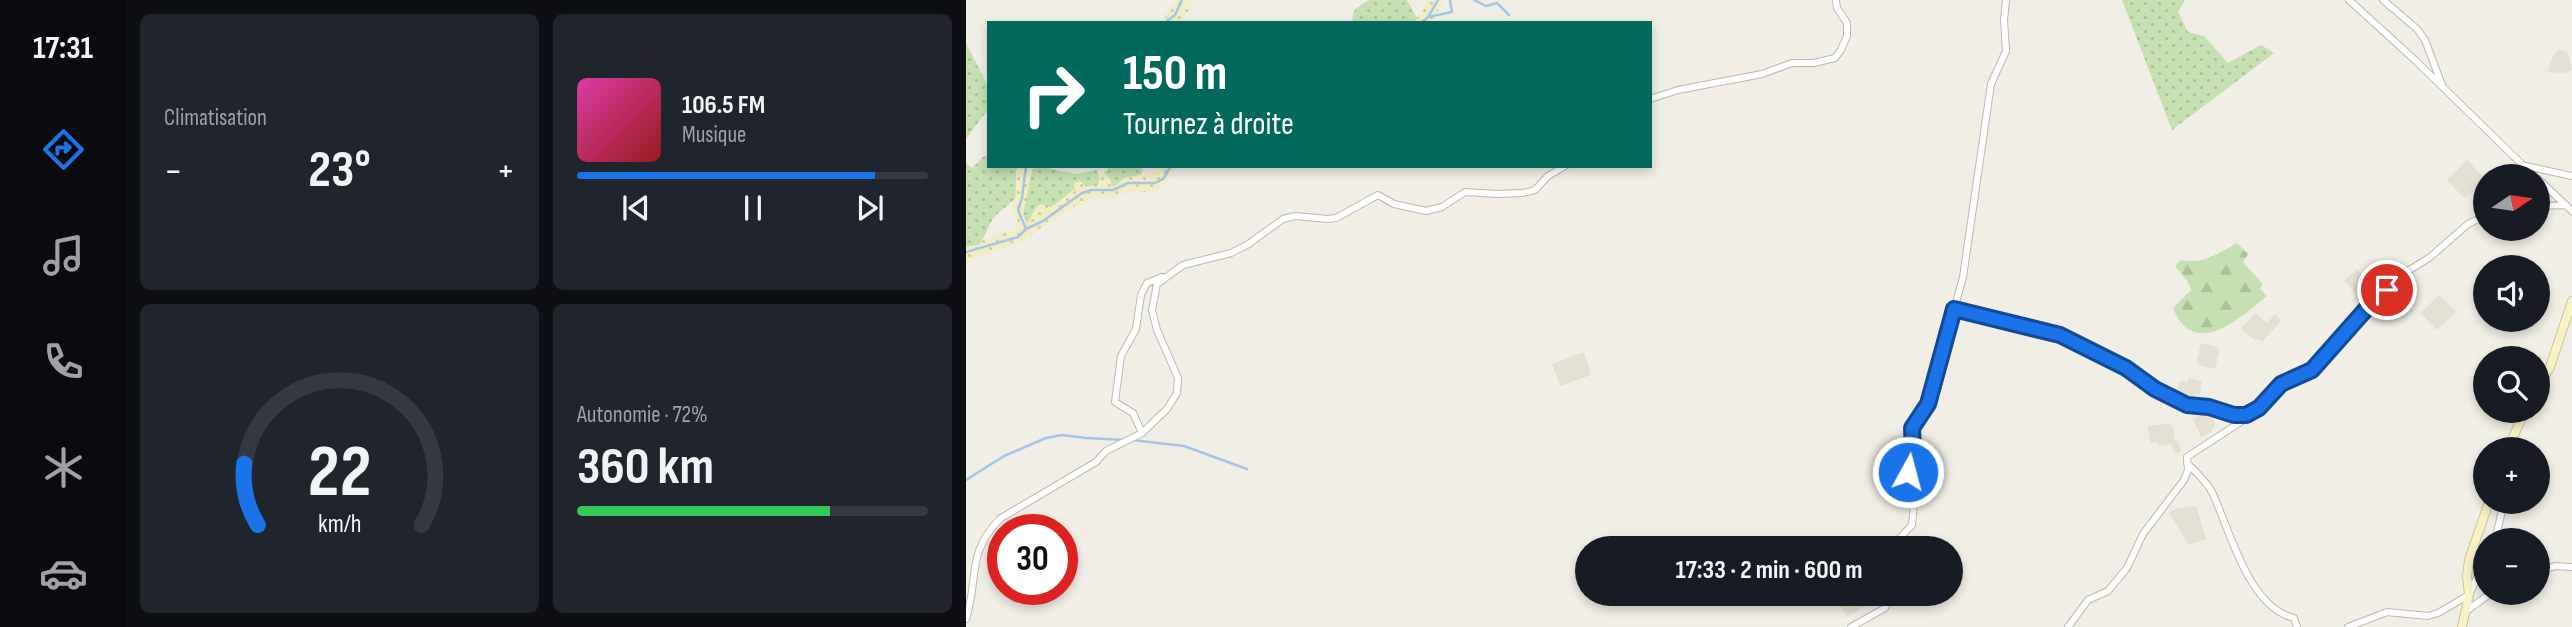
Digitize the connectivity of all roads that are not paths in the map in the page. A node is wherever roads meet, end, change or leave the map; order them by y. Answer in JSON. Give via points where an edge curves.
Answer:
{"nodes":[{"id":1,"x":1836,"y":0,"type":"edge"},
{"id":2,"x":2006,"y":0,"type":"edge"},
{"id":3,"x":2349,"y":0,"type":"edge"},
{"id":4,"x":2383,"y":0,"type":"edge"},
{"id":5,"x":2443,"y":87,"type":"junction"},
{"id":6,"x":1652,"y":98,"type":"edge"},
{"id":7,"x":2522,"y":164,"type":"edge"},
{"id":8,"x":1563,"y":168,"type":"edge"},
{"id":9,"x":2550,"y":171,"type":"edge"},
{"id":10,"x":2572,"y":176,"type":"edge"},
{"id":11,"x":2550,"y":191,"type":"edge"},
{"id":12,"x":2566,"y":205,"type":"junction"},
{"id":13,"x":2550,"y":206,"type":"edge"},
{"id":14,"x":2572,"y":211,"type":"edge"},
{"id":15,"x":2473,"y":222,"type":"edge"},
{"id":16,"x":1167,"y":275,"type":"junction"},
{"id":17,"x":2572,"y":301,"type":"edge"},
{"id":18,"x":1954,"y":309,"type":"junction"},
{"id":19,"x":2550,"y":367,"type":"edge"},
{"id":20,"x":2246,"y":415,"type":"junction"},
{"id":21,"x":1142,"y":433,"type":"junction"},
{"id":22,"x":2187,"y":463,"type":"junction"},
{"id":23,"x":2485,"y":514,"type":"edge"},
{"id":24,"x":1902,"y":536,"type":"edge"},
{"id":25,"x":2572,"y":567,"type":"edge"},
{"id":26,"x":2550,"y":568,"type":"edge"},
{"id":27,"x":2473,"y":586,"type":"edge"},
{"id":28,"x":2469,"y":595,"type":"junction"},
{"id":29,"x":2475,"y":605,"type":"edge"},
{"id":30,"x":1886,"y":606,"type":"edge"},
{"id":31,"x":2465,"y":612,"type":"junction"},
{"id":32,"x":966,"y":619,"type":"edge"},
{"id":33,"x":1851,"y":627,"type":"edge"},
{"id":34,"x":2068,"y":627,"type":"edge"},
{"id":35,"x":2297,"y":627,"type":"edge"},
{"id":36,"x":2348,"y":627,"type":"edge"},
{"id":37,"x":2462,"y":627,"type":"edge"}],
"edges":[{"from":1,"to":6,"type":"street","via":[[1847,23],[1847,37],[1835,58],[1792,63]]},
{"from":2,"to":18,"type":"street","via":[[2006,51],[1991,84]]},
{"from":3,"to":5,"type":"street"},
{"from":4,"to":5,"type":"street","via":[[2425,40]]},
{"from":5,"to":7,"type":"street"},
{"from":8,"to":16,"type":"street","via":[[1535,190],[1465,192],[1426,212],[1378,195],[1336,218],[1283,219],[1230,253],[1194,261]]},
{"from":9,"to":10,"type":"street"},
{"from":11,"to":12,"type":"street"},
{"from":12,"to":13,"type":"street"},
{"from":12,"to":14,"type":"street"},
{"from":15,"to":20,"type":"street","via":[[2406,272],[2312,370],[2281,384]]},
{"from":16,"to":21,"type":"street","via":[[1157,284],[1152,310],[1178,386],[1167,409]]},
{"from":16,"to":21,"type":"street","via":[[1147,283],[1136,329],[1121,356],[1115,402],[1133,413]]},
{"from":17,"to":19,"type":"street"},
{"from":18,"to":20,"type":"street","via":[[2060,335],[2187,405]]},
{"from":18,"to":24,"type":"street","via":[[1928,404],[1912,428],[1908,472],[1915,493],[1912,525]]},
{"from":20,"to":22,"type":"street","via":[[2187,457]]},
{"from":21,"to":32,"type":"street","via":[[1106,451],[1096,462],[988,530],[978,549]]},
{"from":22,"to":34,"type":"street","via":[[2184,480],[2143,534],[2127,568],[2108,591],[2088,600]]},
{"from":22,"to":35,"type":"street","via":[[2211,490],[2249,576],[2271,607],[2294,618]]},
{"from":23,"to":28,"type":"street","via":[[2469,560]]},
{"from":25,"to":26,"type":"street"},
{"from":27,"to":28,"type":"street"},
{"from":28,"to":31,"type":"street"},
{"from":28,"to":36,"type":"street","via":[[2428,616],[2387,612]]},
{"from":29,"to":31,"type":"street"},
{"from":30,"to":33,"type":"street"},
{"from":31,"to":37,"type":"street"}]}
